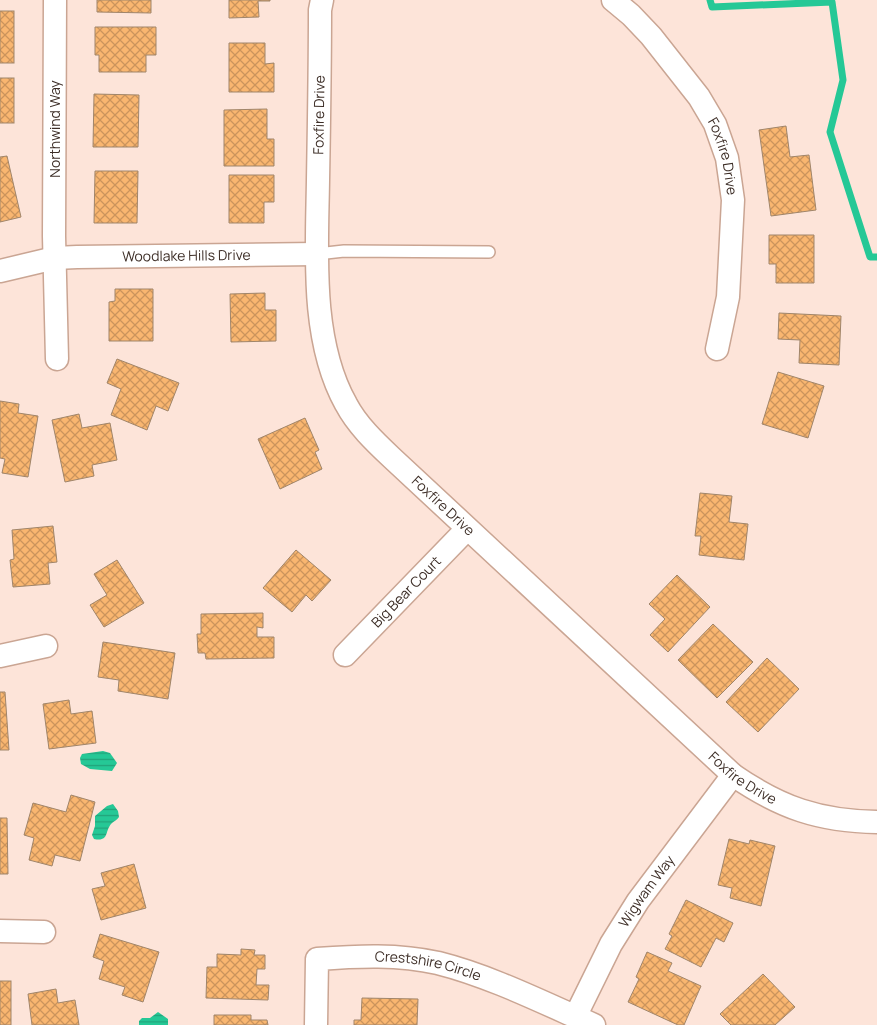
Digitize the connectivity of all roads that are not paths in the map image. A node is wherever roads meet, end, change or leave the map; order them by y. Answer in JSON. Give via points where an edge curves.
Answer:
{"nodes":[{"id":1,"x":55,"y":0,"type":"edge"},
{"id":2,"x":322,"y":0,"type":"edge"},
{"id":3,"x":613,"y":0,"type":"edge"},
{"id":4,"x":489,"y":252,"type":"dead end"},
{"id":5,"x":317,"y":254,"type":"junction"},
{"id":6,"x":55,"y":258,"type":"junction"},
{"id":7,"x":0,"y":271,"type":"edge"},
{"id":8,"x":717,"y":349,"type":"dead end"},
{"id":9,"x":57,"y":359,"type":"dead end"},
{"id":10,"x":468,"y":529,"type":"junction"},
{"id":11,"x":46,"y":646,"type":"dead end"},
{"id":12,"x":345,"y":655,"type":"dead end"},
{"id":13,"x":0,"y":656,"type":"edge"},
{"id":14,"x":733,"y":775,"type":"junction"},
{"id":15,"x":877,"y":822,"type":"edge"},
{"id":16,"x":0,"y":931,"type":"edge"},
{"id":17,"x":44,"y":932,"type":"dead end"},
{"id":18,"x":584,"y":1021,"type":"edge"},
{"id":19,"x":316,"y":1025,"type":"edge"}],
"edges":[{"from":1,"to":6,"type":"street","name":"Northwind Way"},
{"from":2,"to":5,"type":"street","name":"Foxfire Drive"},
{"from":3,"to":8,"type":"street","name":"Foxfire Drive","via":[[651,36],[699,97],[715,124],[727,158],[732,200],[728,297]]},
{"from":4,"to":5,"type":"lane","via":[[344,251]]},
{"from":5,"to":6,"type":"street","name":"Woodlake Hills Drive"},
{"from":5,"to":10,"type":"street","name":"Foxfire Drive","via":[[323,334],[331,369],[346,404],[366,433]]},
{"from":6,"to":7,"type":"street","name":"Woodlake Hills Drive"},
{"from":6,"to":9,"type":"street"},
{"from":10,"to":12,"type":"street","name":"Big Bear Court"},
{"from":10,"to":14,"type":"street","name":"Foxfire Drive"},
{"from":11,"to":13,"type":"street"},
{"from":14,"to":15,"type":"street","name":"Foxfire Drive","via":[[756,792],[790,808],[822,818]]},
{"from":14,"to":18,"type":"street","name":"Wigwam Way","via":[[638,901],[611,944]]},
{"from":16,"to":17,"type":"street"},
{"from":18,"to":19,"type":"street","name":"Crestshire Circle","via":[[473,974],[437,963],[362,956],[317,959]]}]}
